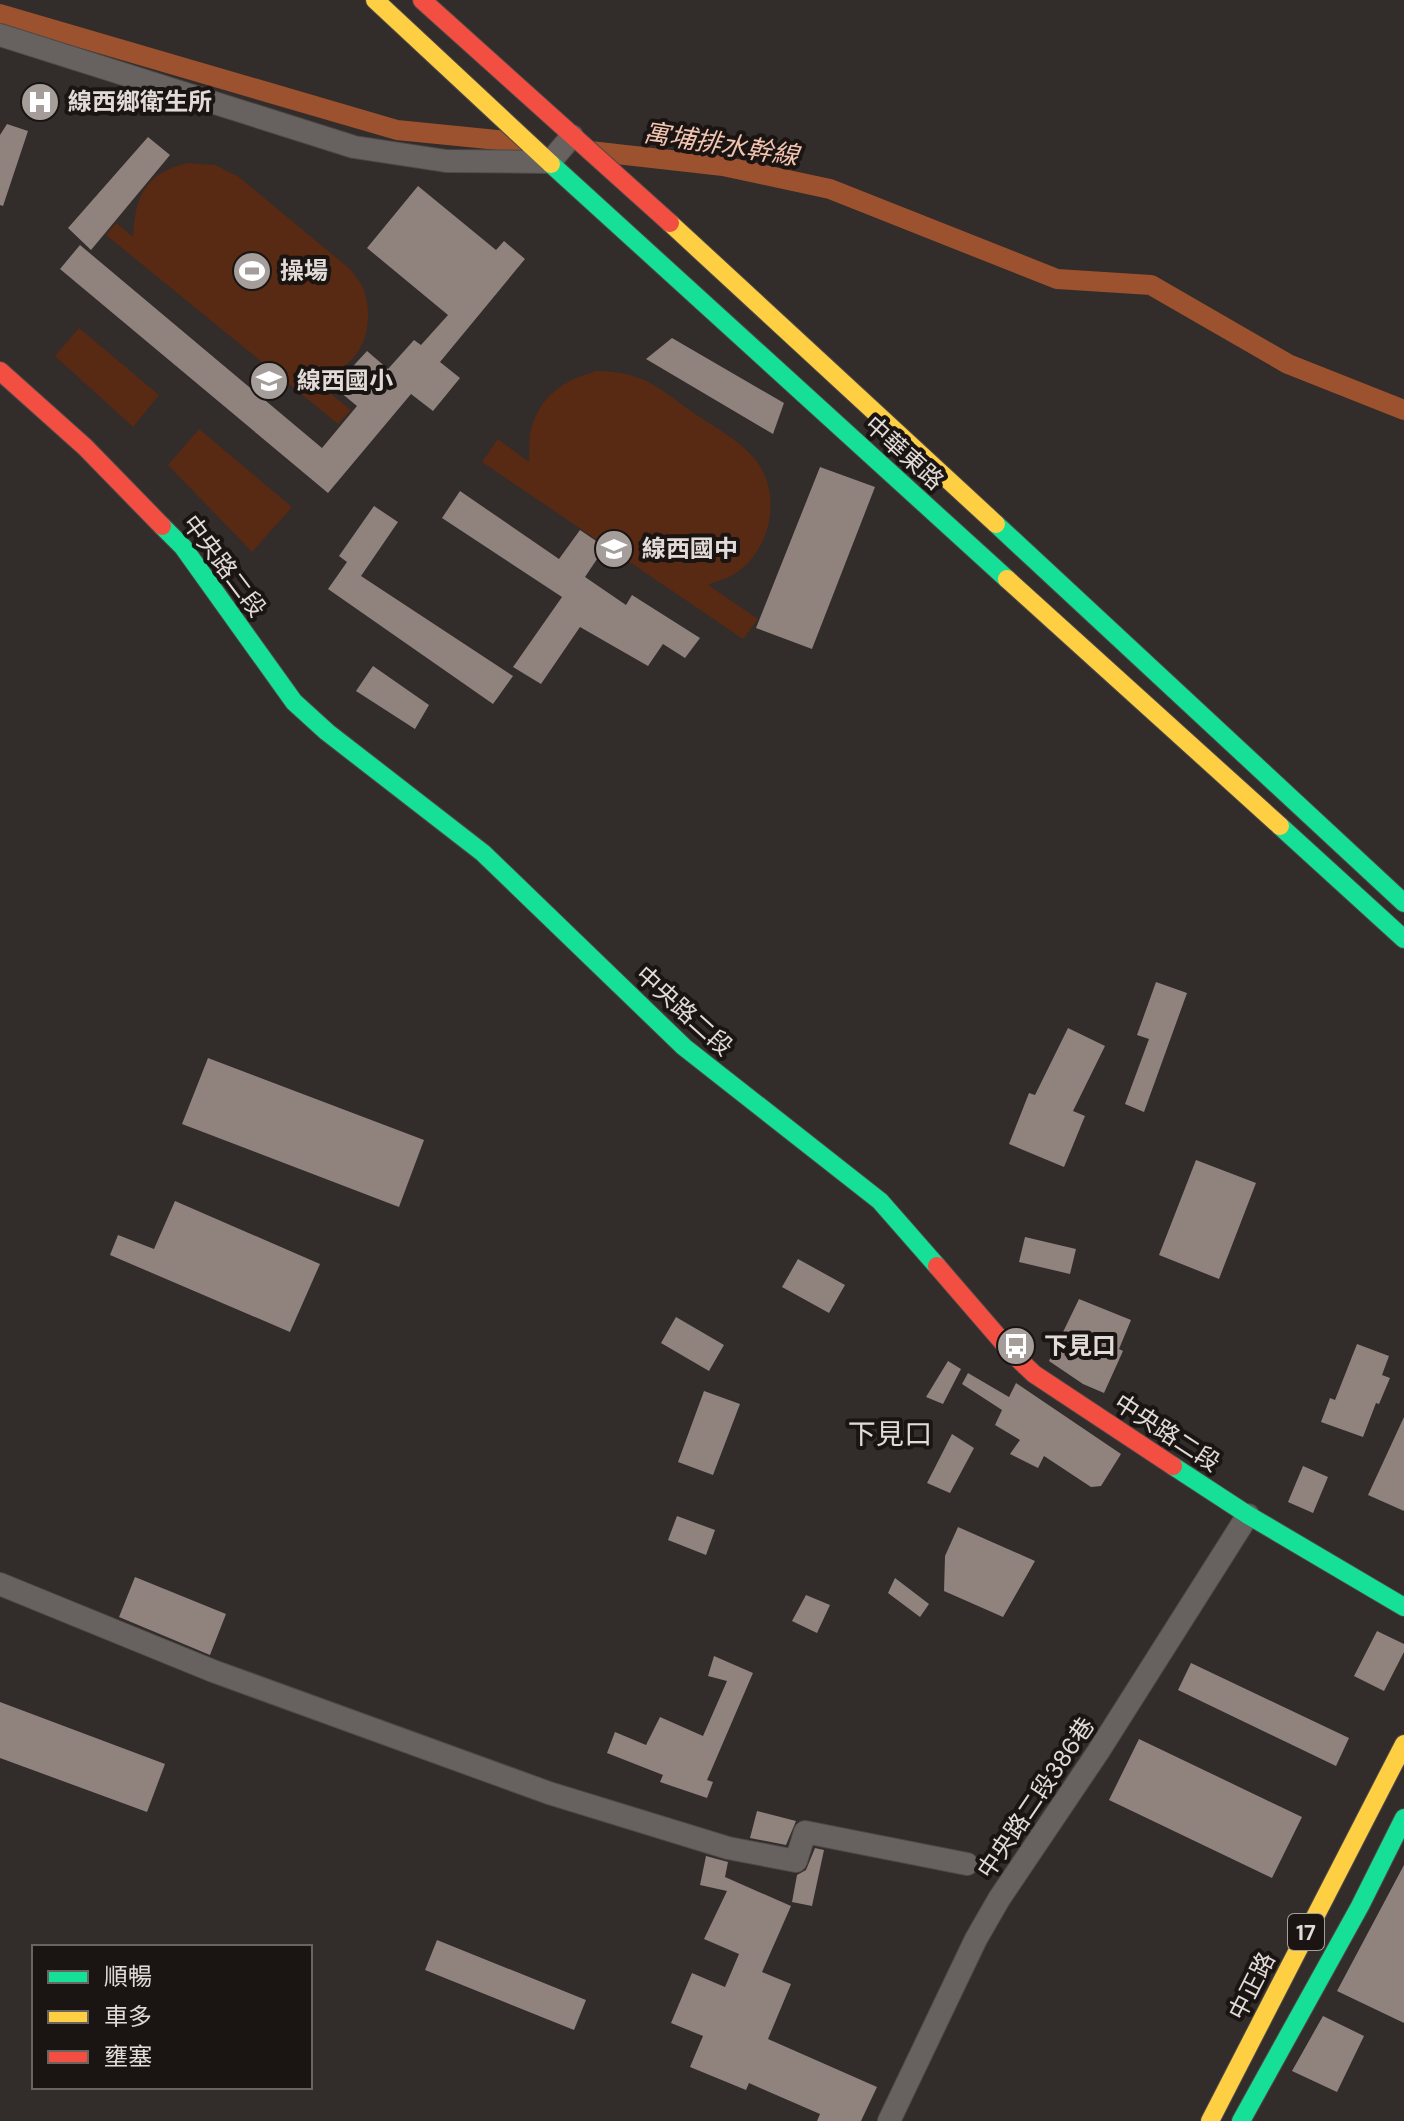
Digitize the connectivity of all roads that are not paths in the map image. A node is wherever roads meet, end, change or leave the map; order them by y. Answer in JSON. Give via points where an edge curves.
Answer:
{"nodes":[{"id":1,"x":375,"y":0,"type":"edge"},
{"id":2,"x":422,"y":0,"type":"edge"},
{"id":3,"x":0,"y":35,"type":"edge"},
{"id":4,"x":572,"y":136,"type":"junction"},
{"id":5,"x":550,"y":162,"type":"junction"},
{"id":6,"x":0,"y":371,"type":"edge"},
{"id":7,"x":1404,"y":903,"type":"edge"},
{"id":8,"x":1404,"y":939,"type":"edge"},
{"id":9,"x":1248,"y":1515,"type":"junction"},
{"id":10,"x":0,"y":1584,"type":"edge"},
{"id":11,"x":1404,"y":1607,"type":"edge"},
{"id":12,"x":1404,"y":1744,"type":"edge"},
{"id":13,"x":1404,"y":1818,"type":"edge"},
{"id":14,"x":967,"y":1864,"type":"dead end"},
{"id":15,"x":1213,"y":2120,"type":"edge"},
{"id":16,"x":889,"y":2121,"type":"edge"},
{"id":17,"x":1241,"y":2121,"type":"edge"}],
"edges":[{"from":1,"to":5,"type":"main road","name":"中華東路"},
{"from":2,"to":4,"type":"main road","name":"中華東路"},
{"from":3,"to":5,"type":"street","via":[[354,147],[446,161]]},
{"from":4,"to":5,"type":"street"},
{"from":4,"to":7,"type":"main road","name":"中華東路"},
{"from":5,"to":8,"type":"main road","name":"中華東路"},
{"from":6,"to":9,"type":"main road","name":"中央路二段","via":[[85,447],[183,547],[294,702],[483,853],[684,1047],[880,1201],[1034,1374]]},
{"from":9,"to":11,"type":"main road","name":"中央路二段"},
{"from":9,"to":16,"type":"street","name":"中央路二段386巷","via":[[999,1899]]},
{"from":10,"to":14,"type":"street","via":[[213,1671],[537,1789],[728,1848],[796,1861],[805,1832]]},
{"from":12,"to":15,"type":"main road","name":"中正路","number":"17"},
{"from":13,"to":17,"type":"main road","number":"17"}]}
